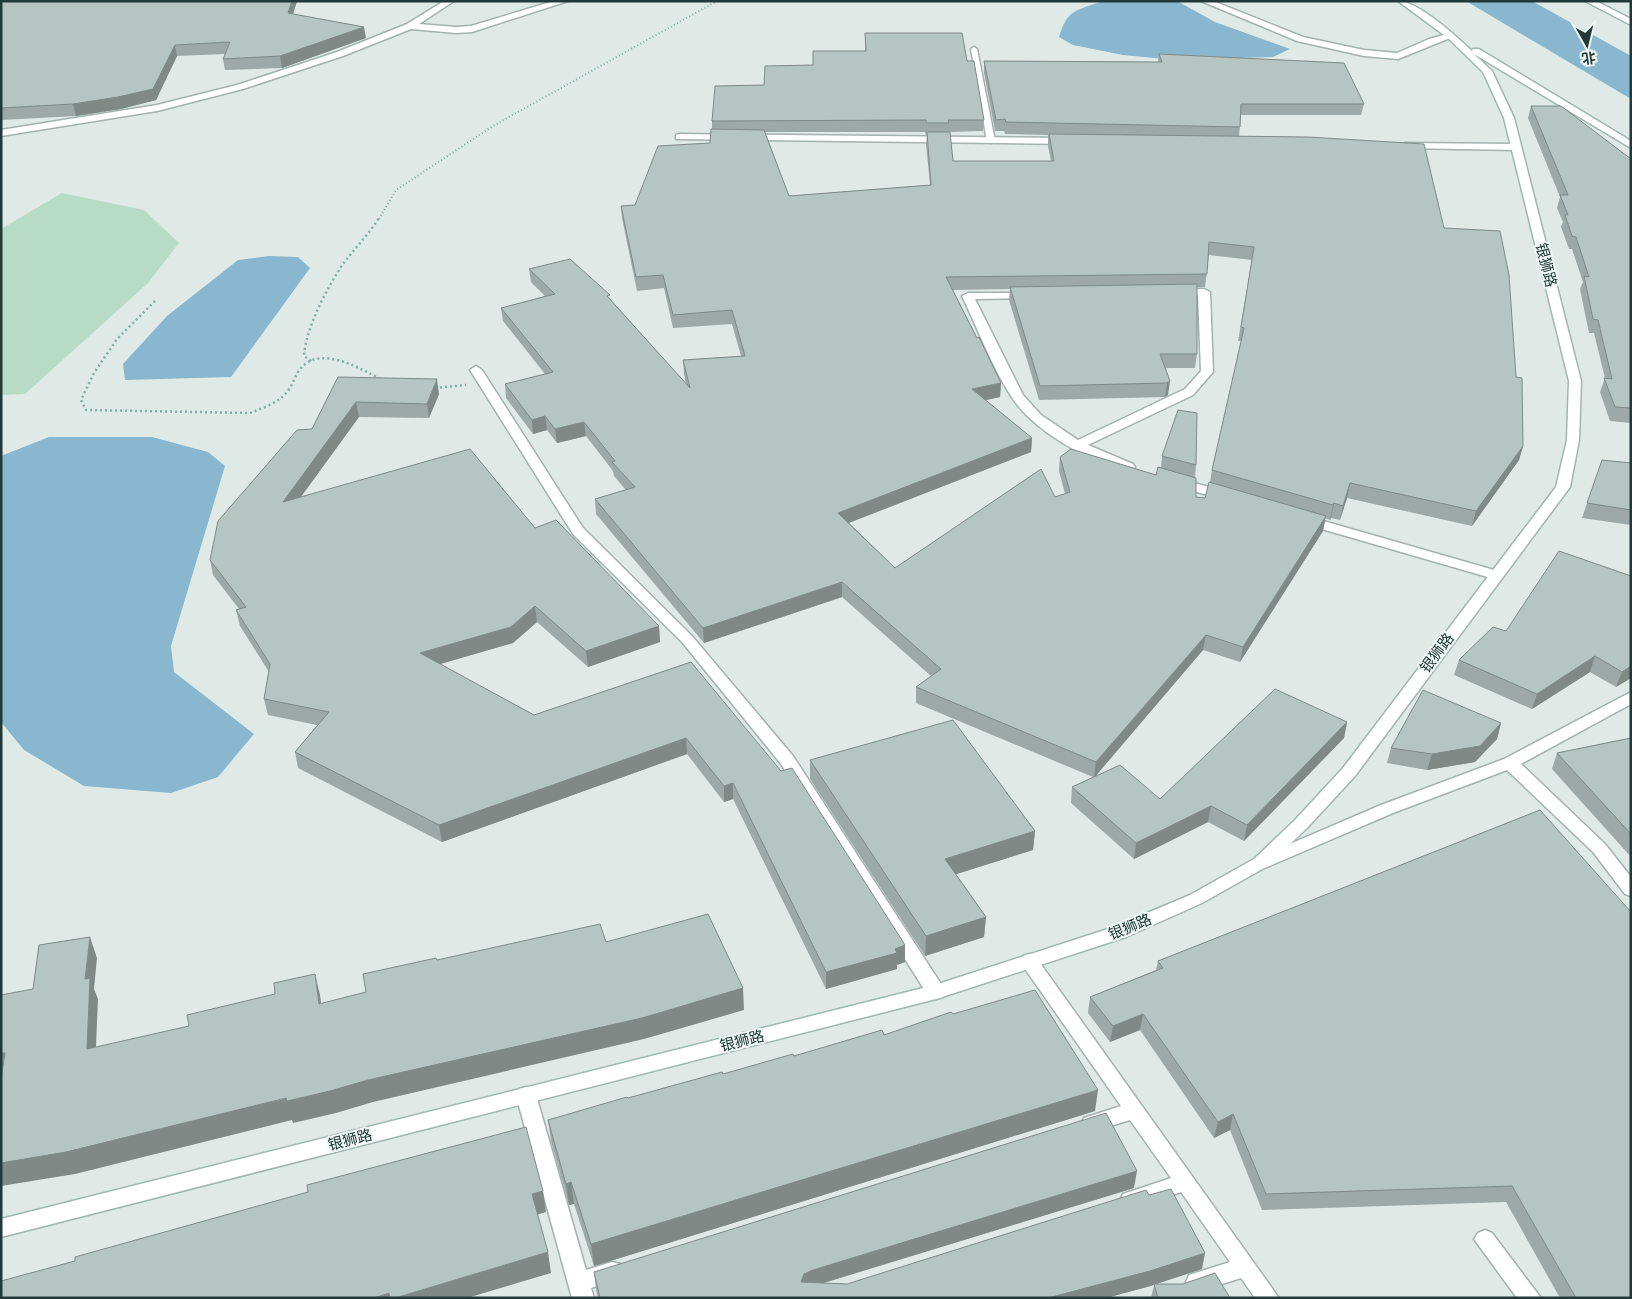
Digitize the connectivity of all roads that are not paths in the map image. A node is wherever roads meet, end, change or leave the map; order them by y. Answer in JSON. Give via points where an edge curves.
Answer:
{"nodes":[{"id":1,"x":450,"y":1,"type":"edge"},
{"id":2,"x":564,"y":1,"type":"edge"},
{"id":3,"x":1205,"y":1,"type":"edge"},
{"id":4,"x":1402,"y":1,"type":"edge"},
{"id":5,"x":1589,"y":1,"type":"edge"},
{"id":6,"x":1610,"y":1,"type":"edge"},
{"id":7,"x":1631,"y":12,"type":"edge"},
{"id":8,"x":1631,"y":23,"type":"edge"},
{"id":9,"x":410,"y":26,"type":"junction"},
{"id":10,"x":1451,"y":36,"type":"junction"},
{"id":11,"x":974,"y":48,"type":"dead end"},
{"id":12,"x":1,"y":133,"type":"edge"},
{"id":13,"x":678,"y":137,"type":"dead end"},
{"id":14,"x":991,"y":140,"type":"junction"},
{"id":15,"x":1080,"y":142,"type":"edge"},
{"id":16,"x":1631,"y":145,"type":"edge"},
{"id":17,"x":1397,"y":146,"type":"edge"},
{"id":18,"x":1516,"y":147,"type":"junction"},
{"id":19,"x":1165,"y":293,"type":"edge"},
{"id":20,"x":1037,"y":295,"type":"edge"},
{"id":21,"x":480,"y":376,"type":"road end"},
{"id":22,"x":1078,"y":445,"type":"junction"},
{"id":23,"x":1144,"y":472,"type":"edge"},
{"id":24,"x":1163,"y":478,"type":"edge"},
{"id":25,"x":1239,"y":500,"type":"edge"},
{"id":26,"x":1296,"y":517,"type":"edge"},
{"id":27,"x":1496,"y":576,"type":"junction"},
{"id":28,"x":1631,"y":697,"type":"edge"},
{"id":29,"x":1510,"y":763,"type":"junction"},
{"id":30,"x":1260,"y":863,"type":"junction"},
{"id":31,"x":1631,"y":890,"type":"edge"},
{"id":32,"x":1029,"y":961,"type":"junction"},
{"id":33,"x":936,"y":992,"type":"junction"},
{"id":34,"x":526,"y":1095,"type":"junction"},
{"id":35,"x":1135,"y":1110,"type":"junction"},
{"id":36,"x":1069,"y":1131,"type":"edge"},
{"id":37,"x":1186,"y":1182,"type":"junction"},
{"id":38,"x":1110,"y":1206,"type":"edge"},
{"id":39,"x":1,"y":1228,"type":"edge"},
{"id":40,"x":1485,"y":1239,"type":"dead end"},
{"id":41,"x":635,"y":1264,"type":"edge"},
{"id":42,"x":1246,"y":1267,"type":"junction"},
{"id":43,"x":1175,"y":1289,"type":"edge"},
{"id":44,"x":581,"y":1290,"type":"edge"},
{"id":45,"x":1268,"y":1298,"type":"edge"},
{"id":46,"x":1530,"y":1298,"type":"edge"}],
"edges":[{"from":1,"to":9,"type":"street"},
{"from":2,"to":9,"type":"street","via":[[472,29]]},
{"from":3,"to":10,"type":"street","via":[[1300,39],[1364,53],[1398,56]]},
{"from":4,"to":10,"type":"street","name":"银狮路"},
{"from":5,"to":8,"type":"street"},
{"from":6,"to":7,"type":"street"},
{"from":9,"to":12,"type":"street","via":[[340,54],[240,87],[157,108]]},
{"from":10,"to":16,"type":"street"},
{"from":10,"to":18,"type":"street","name":"银狮路","via":[[1487,71],[1509,118]]},
{"from":11,"to":14,"type":"lane"},
{"from":13,"to":14,"type":"street"},
{"from":14,"to":15,"type":"street"},
{"from":17,"to":18,"type":"street"},
{"from":18,"to":27,"type":"street","name":"银狮路","via":[[1575,381],[1574,411],[1563,487]]},
{"from":19,"to":22,"type":"street","via":[[1204,292],[1207,372],[1189,392]]},
{"from":20,"to":22,"type":"street","via":[[968,296],[1018,397],[1034,417]]},
{"from":21,"to":33,"type":"street","via":[[578,531],[687,639],[787,760]]},
{"from":22,"to":23,"type":"street","via":[[1115,464]]},
{"from":24,"to":25,"type":"street"},
{"from":26,"to":27,"type":"street"},
{"from":27,"to":30,"type":"street","name":"银狮路","via":[[1349,772]]},
{"from":28,"to":29,"type":"street"},
{"from":29,"to":30,"type":"street"},
{"from":29,"to":31,"type":"street","via":[[1599,848]]},
{"from":30,"to":32,"type":"street","name":"银狮路","via":[[1196,899],[1120,932]]},
{"from":32,"to":33,"type":"street","name":"银狮路"},
{"from":32,"to":35,"type":"street"},
{"from":33,"to":34,"type":"street","name":"银狮路"},
{"from":34,"to":39,"type":"street","name":"银狮路"},
{"from":34,"to":44,"type":"street"},
{"from":35,"to":36,"type":"street"},
{"from":35,"to":37,"type":"street"},
{"from":37,"to":38,"type":"street"},
{"from":37,"to":42,"type":"street"},
{"from":40,"to":46,"type":"street"},
{"from":41,"to":44,"type":"street"},
{"from":42,"to":43,"type":"street"},
{"from":42,"to":45,"type":"street"}]}
